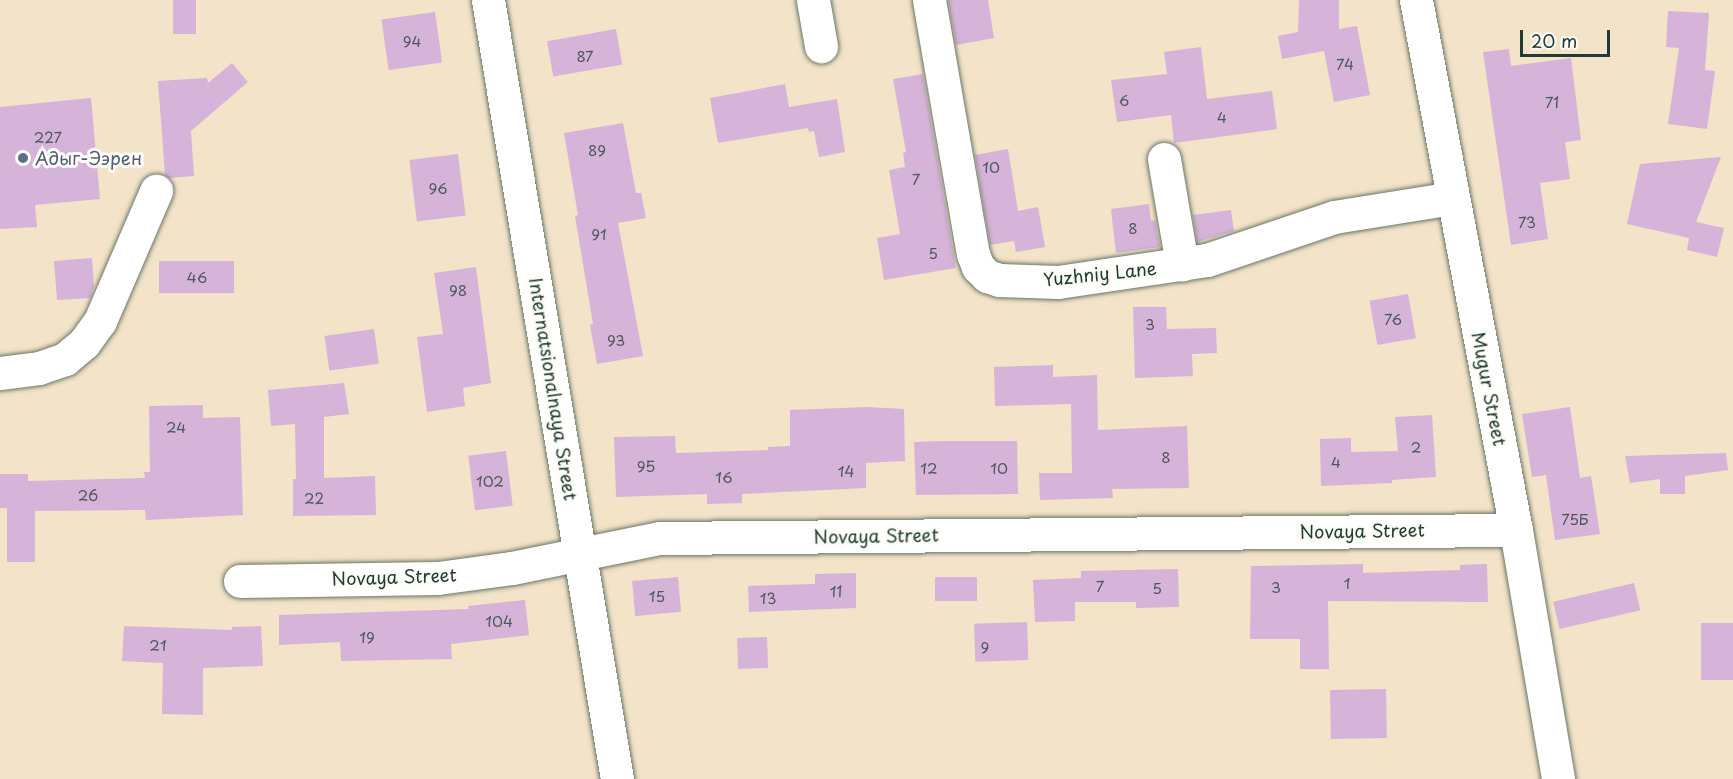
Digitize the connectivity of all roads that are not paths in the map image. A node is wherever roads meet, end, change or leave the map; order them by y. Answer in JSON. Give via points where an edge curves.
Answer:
{"nodes":[{"id":1,"x":488,"y":0,"type":"edge"},
{"id":2,"x":813,"y":0,"type":"edge"},
{"id":3,"x":929,"y":0,"type":"edge"},
{"id":4,"x":1416,"y":0,"type":"edge"},
{"id":5,"x":821,"y":46,"type":"dead end"},
{"id":6,"x":1164,"y":159,"type":"dead end"},
{"id":7,"x":156,"y":191,"type":"dead end"},
{"id":8,"x":1452,"y":198,"type":"junction"},
{"id":9,"x":1182,"y":264,"type":"junction"},
{"id":10,"x":0,"y":373,"type":"edge"},
{"id":11,"x":1516,"y":530,"type":"junction"},
{"id":12,"x":581,"y":555,"type":"junction"},
{"id":13,"x":240,"y":581,"type":"dead end"},
{"id":14,"x":617,"y":779,"type":"edge"},
{"id":15,"x":1557,"y":779,"type":"edge"}],
"edges":[{"from":1,"to":12,"type":"street","name":"Internatsionalnaya Street"},
{"from":2,"to":5,"type":"street"},
{"from":3,"to":9,"type":"street","name":"Yuzhniy Lane","via":[[978,267],[999,280],[1058,282]]},
{"from":4,"to":8,"type":"street","name":"Mugur Street"},
{"from":6,"to":9,"type":"street"},
{"from":7,"to":10,"type":"street","via":[[100,321],[84,343],[65,359],[39,368]]},
{"from":8,"to":9,"type":"street","name":"Yuzhniy Lane","via":[[1334,217],[1207,260]]},
{"from":8,"to":11,"type":"street","name":"Mugur Street"},
{"from":11,"to":12,"type":"street","name":"Novaya Street","via":[[660,538]]},
{"from":11,"to":15,"type":"street","name":"Mugur Street"},
{"from":12,"to":13,"type":"street","name":"Novaya Street","via":[[438,578]]},
{"from":12,"to":14,"type":"street","name":"Internatsionalnaya Street"}]}
